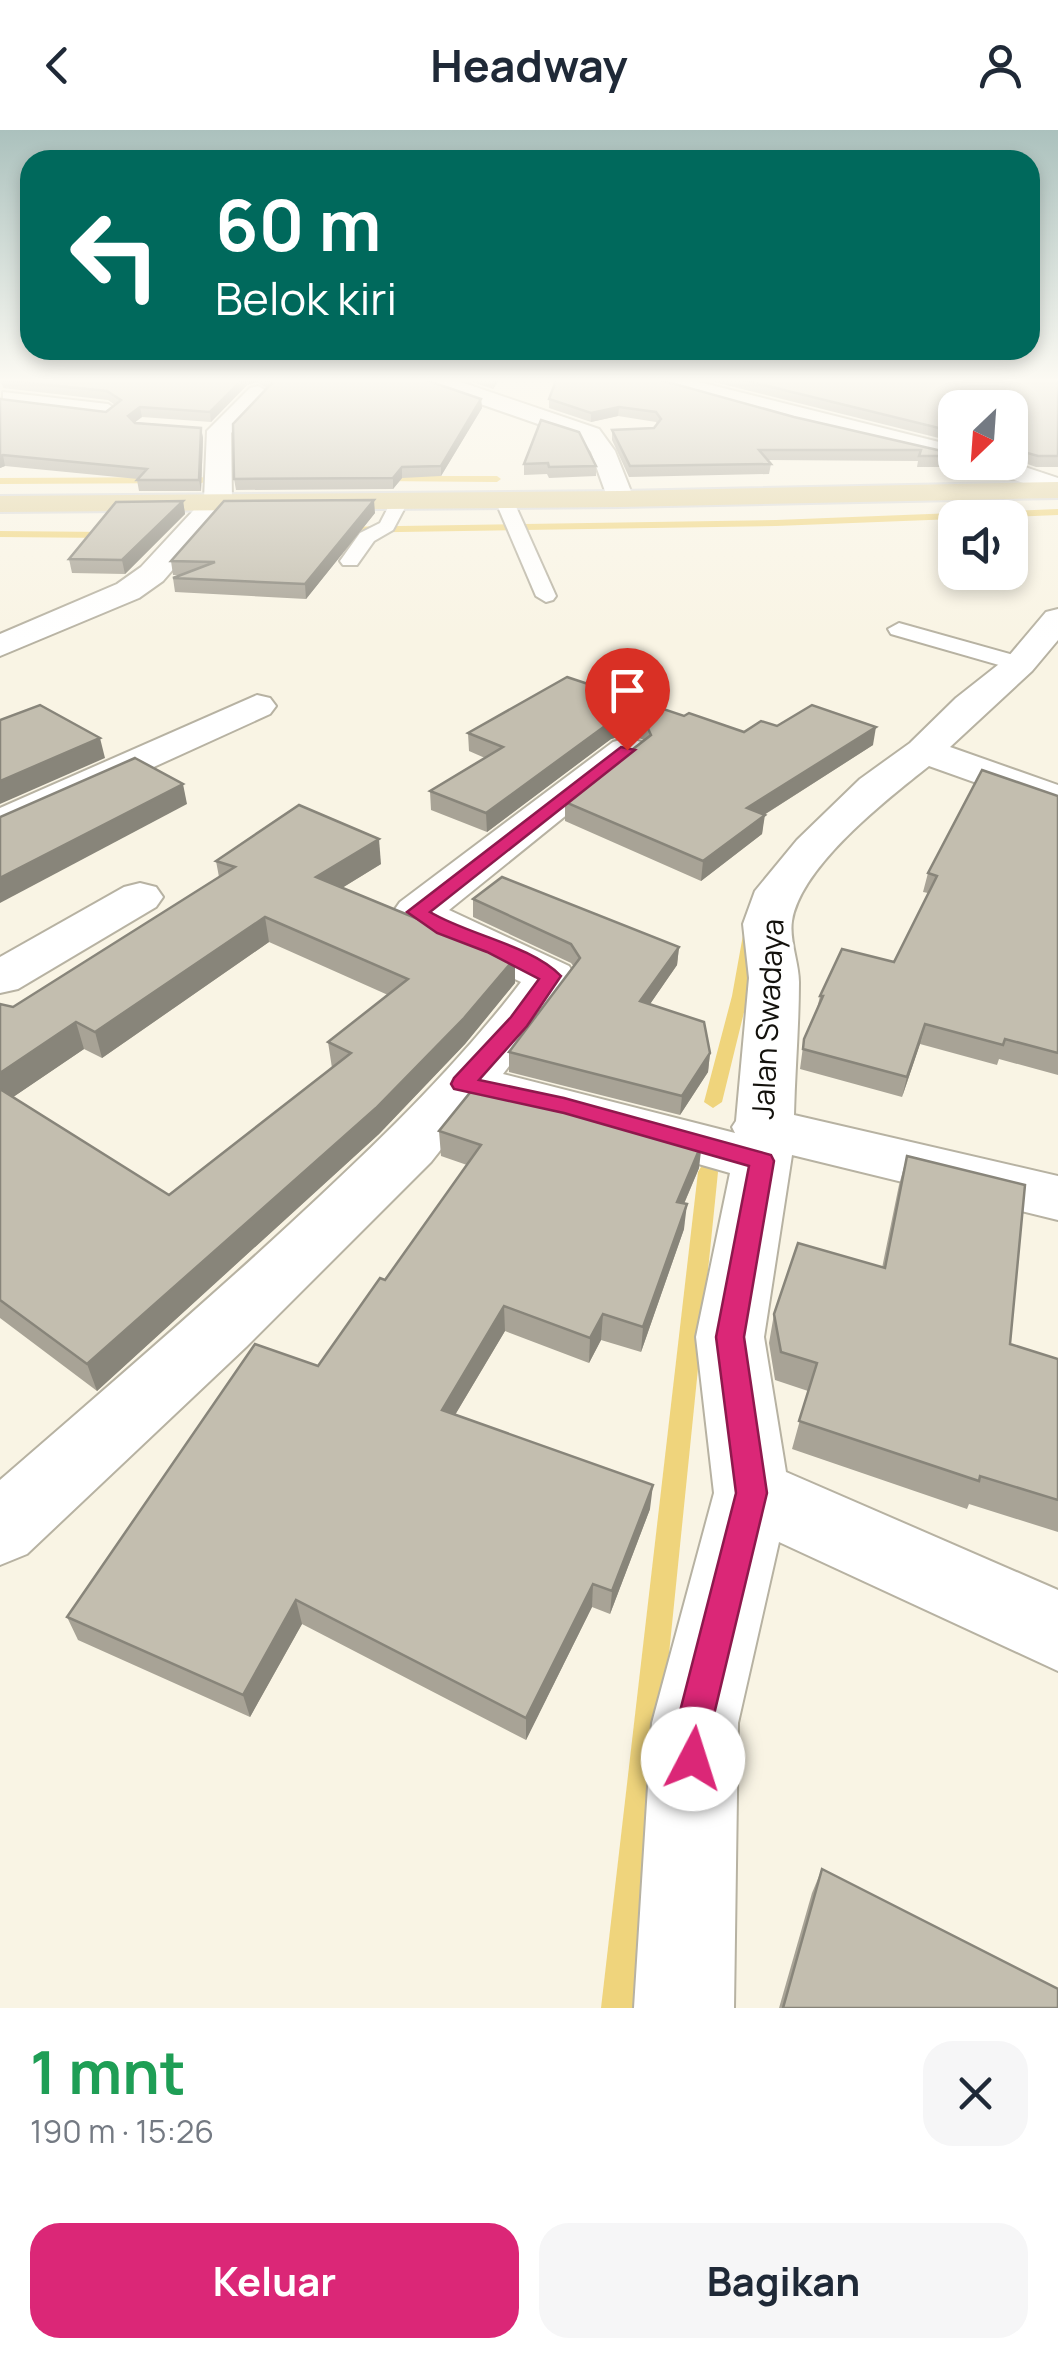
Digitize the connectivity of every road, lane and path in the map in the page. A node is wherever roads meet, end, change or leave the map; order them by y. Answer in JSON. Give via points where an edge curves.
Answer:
{"nodes":[{"id":1,"x":214,"y":466,"type":"edge"},
{"id":2,"x":609,"y":466,"type":"edge"},
{"id":3,"x":1028,"y":477,"type":"edge"},
{"id":4,"x":1058,"y":488,"type":"edge"},
{"id":5,"x":620,"y":499,"type":"junction"},
{"id":6,"x":400,"y":500,"type":"junction"},
{"id":7,"x":218,"y":501,"type":"junction"},
{"id":8,"x":0,"y":504,"type":"edge"},
{"id":9,"x":513,"y":520,"type":"junction"},
{"id":10,"x":350,"y":561,"type":"dead end"},
{"id":11,"x":546,"y":596,"type":"dead end"},
{"id":12,"x":899,"y":630,"type":"dead end"},
{"id":13,"x":0,"y":646,"type":"edge"},
{"id":14,"x":1018,"y":649,"type":"edge"},
{"id":15,"x":257,"y":706,"type":"dead end"},
{"id":16,"x":627,"y":750,"type":"edge"},
{"id":17,"x":924,"y":751,"type":"junction"},
{"id":18,"x":1058,"y":799,"type":"edge"},
{"id":19,"x":0,"y":824,"type":"edge"},
{"id":20,"x":140,"y":897,"type":"dead end"},
{"id":21,"x":0,"y":978,"type":"edge"},
{"id":22,"x":462,"y":1084,"type":"junction"},
{"id":23,"x":762,"y":1144,"type":"junction"},
{"id":24,"x":1058,"y":1198,"type":"edge"},
{"id":25,"x":752,"y":1493,"type":"junction"},
{"id":26,"x":0,"y":1528,"type":"edge"},
{"id":27,"x":1058,"y":1631,"type":"edge"},
{"id":28,"x":684,"y":2008,"type":"edge"}],
"edges":[{"from":1,"to":7,"type":"street"},
{"from":2,"to":5,"type":"street"},
{"from":3,"to":4,"type":"street"},
{"from":4,"to":5,"type":"main road"},
{"from":5,"to":9,"type":"main road"},
{"from":6,"to":7,"type":"main road"},
{"from":6,"to":9,"type":"main road"},
{"from":6,"to":10,"type":"lane","via":[[387,526],[366,537]]},
{"from":7,"to":8,"type":"main road"},
{"from":7,"to":13,"type":"street","via":[[128,591]]},
{"from":9,"to":11,"type":"lane"},
{"from":12,"to":14,"type":"lane"},
{"from":14,"to":17,"type":"street","name":"Jalan Swadaya"},
{"from":15,"to":19,"type":"street"},
{"from":16,"to":22,"type":"street","via":[[417,912],[551,976]]},
{"from":17,"to":18,"type":"street"},
{"from":17,"to":23,"type":"street","name":"Jalan Swadaya","via":[[875,788],[778,890],[767,924],[774,978]]},
{"from":20,"to":21,"type":"street"},
{"from":22,"to":23,"type":"street"},
{"from":22,"to":26,"type":"street","via":[[410,1146],[222,1328]]},
{"from":23,"to":24,"type":"street"},
{"from":23,"to":25,"type":"street","name":"Jalan Swadaya","via":[[730,1337]]},
{"from":25,"to":27,"type":"street"},
{"from":25,"to":28,"type":"street","name":"Jalan Swadaya","via":[[694,1723]]}]}
